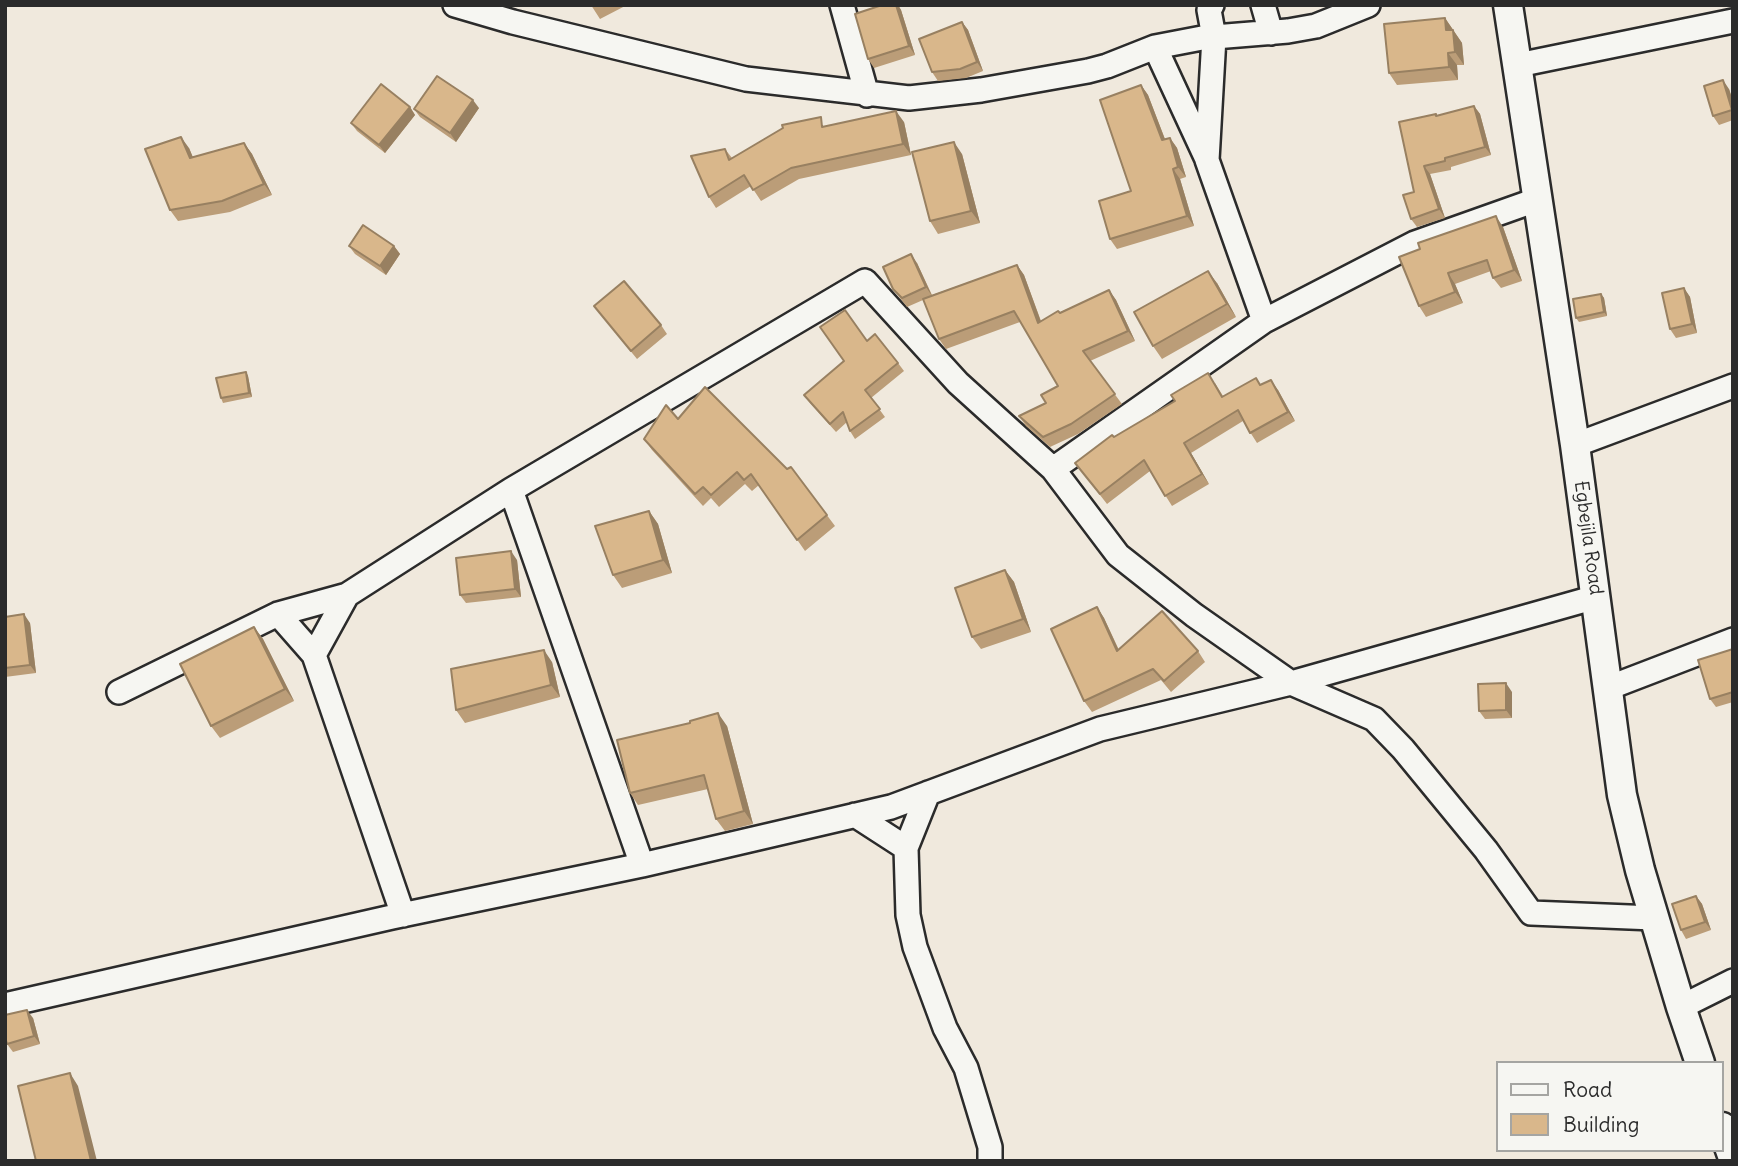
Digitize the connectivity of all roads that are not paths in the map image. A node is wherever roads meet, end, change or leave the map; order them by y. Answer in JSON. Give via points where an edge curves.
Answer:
{"nodes":[{"id":1,"x":455,"y":5,"type":"edge"},
{"id":2,"x":842,"y":5,"type":"edge"},
{"id":3,"x":1212,"y":5,"type":"edge"},
{"id":4,"x":1263,"y":5,"type":"edge"},
{"id":5,"x":1368,"y":5,"type":"edge"},
{"id":6,"x":1508,"y":5,"type":"edge"},
{"id":7,"x":1733,"y":22,"type":"edge"},
{"id":8,"x":1271,"y":33,"type":"junction"},
{"id":9,"x":1214,"y":37,"type":"junction"},
{"id":10,"x":1155,"y":47,"type":"junction"},
{"id":11,"x":1518,"y":65,"type":"junction"},
{"id":12,"x":867,"y":94,"type":"junction"},
{"id":13,"x":1207,"y":160,"type":"junction"},
{"id":14,"x":1539,"y":199,"type":"junction"},
{"id":15,"x":1264,"y":321,"type":"junction"},
{"id":16,"x":1733,"y":386,"type":"edge"},
{"id":17,"x":1574,"y":445,"type":"junction"},
{"id":18,"x":1053,"y":468,"type":"junction"},
{"id":19,"x":512,"y":490,"type":"junction"},
{"id":20,"x":347,"y":595,"type":"junction"},
{"id":21,"x":1596,"y":597,"type":"junction"},
{"id":22,"x":278,"y":614,"type":"junction"},
{"id":23,"x":1733,"y":640,"type":"edge"},
{"id":24,"x":314,"y":655,"type":"junction"},
{"id":25,"x":1291,"y":683,"type":"junction"},
{"id":26,"x":1608,"y":688,"type":"junction"},
{"id":27,"x":119,"y":692,"type":"dead end"},
{"id":28,"x":928,"y":793,"type":"junction"},
{"id":29,"x":855,"y":815,"type":"junction"},
{"id":30,"x":906,"y":848,"type":"junction"},
{"id":31,"x":642,"y":865,"type":"junction"},
{"id":32,"x":403,"y":915,"type":"junction"},
{"id":33,"x":1654,"y":918,"type":"junction"},
{"id":34,"x":1733,"y":981,"type":"edge"},
{"id":35,"x":5,"y":1005,"type":"edge"},
{"id":36,"x":1681,"y":1007,"type":"junction"},
{"id":37,"x":1699,"y":1061,"type":"edge"},
{"id":38,"x":1724,"y":1133,"type":"edge"},
{"id":39,"x":1733,"y":1158,"type":"edge"},
{"id":40,"x":990,"y":1161,"type":"edge"}],
"edges":[{"from":1,"to":12,"type":"street","via":[[746,79]]},
{"from":2,"to":12,"type":"street"},
{"from":3,"to":9,"type":"street"},
{"from":4,"to":8,"type":"street"},
{"from":5,"to":8,"type":"street","via":[[1316,26]]},
{"from":6,"to":11,"type":"street","name":"Egbejila Road"},
{"from":7,"to":11,"type":"street"},
{"from":8,"to":9,"type":"street"},
{"from":9,"to":10,"type":"street"},
{"from":9,"to":13,"type":"street"},
{"from":10,"to":12,"type":"street","via":[[1107,66],[981,90],[909,98]]},
{"from":10,"to":13,"type":"street"},
{"from":11,"to":14,"type":"street","name":"Egbejila Road"},
{"from":13,"to":15,"type":"street"},
{"from":14,"to":15,"type":"street","via":[[1415,243]]},
{"from":14,"to":17,"type":"street","name":"Egbejila Road"},
{"from":15,"to":18,"type":"street"},
{"from":16,"to":17,"type":"street"},
{"from":17,"to":21,"type":"street","name":"Egbejila Road"},
{"from":18,"to":19,"type":"street","via":[[958,383],[865,281]]},
{"from":18,"to":25,"type":"street","via":[[1118,555]]},
{"from":19,"to":20,"type":"street"},
{"from":19,"to":31,"type":"street"},
{"from":20,"to":22,"type":"street"},
{"from":20,"to":24,"type":"street"},
{"from":21,"to":25,"type":"street"},
{"from":21,"to":26,"type":"street","name":"Egbejila Road"},
{"from":22,"to":24,"type":"street"},
{"from":22,"to":27,"type":"street"},
{"from":23,"to":26,"type":"street"},
{"from":24,"to":32,"type":"street"},
{"from":25,"to":28,"type":"street","via":[[1100,729]]},
{"from":25,"to":33,"type":"street","via":[[1374,719],[1486,850],[1531,913]]},
{"from":26,"to":33,"type":"street","name":"Egbejila Road","via":[[1622,795]]},
{"from":28,"to":29,"type":"street"},
{"from":28,"to":30,"type":"street"},
{"from":29,"to":30,"type":"street"},
{"from":29,"to":31,"type":"street"},
{"from":30,"to":40,"type":"street","via":[[908,915],[915,947],[945,1028],[966,1068]]},
{"from":31,"to":32,"type":"street"},
{"from":32,"to":35,"type":"street"},
{"from":33,"to":36,"type":"street","name":"Egbejila Road"},
{"from":34,"to":36,"type":"street"},
{"from":36,"to":37,"type":"street","name":"Egbejila Road"},
{"from":38,"to":39,"type":"street"}]}
